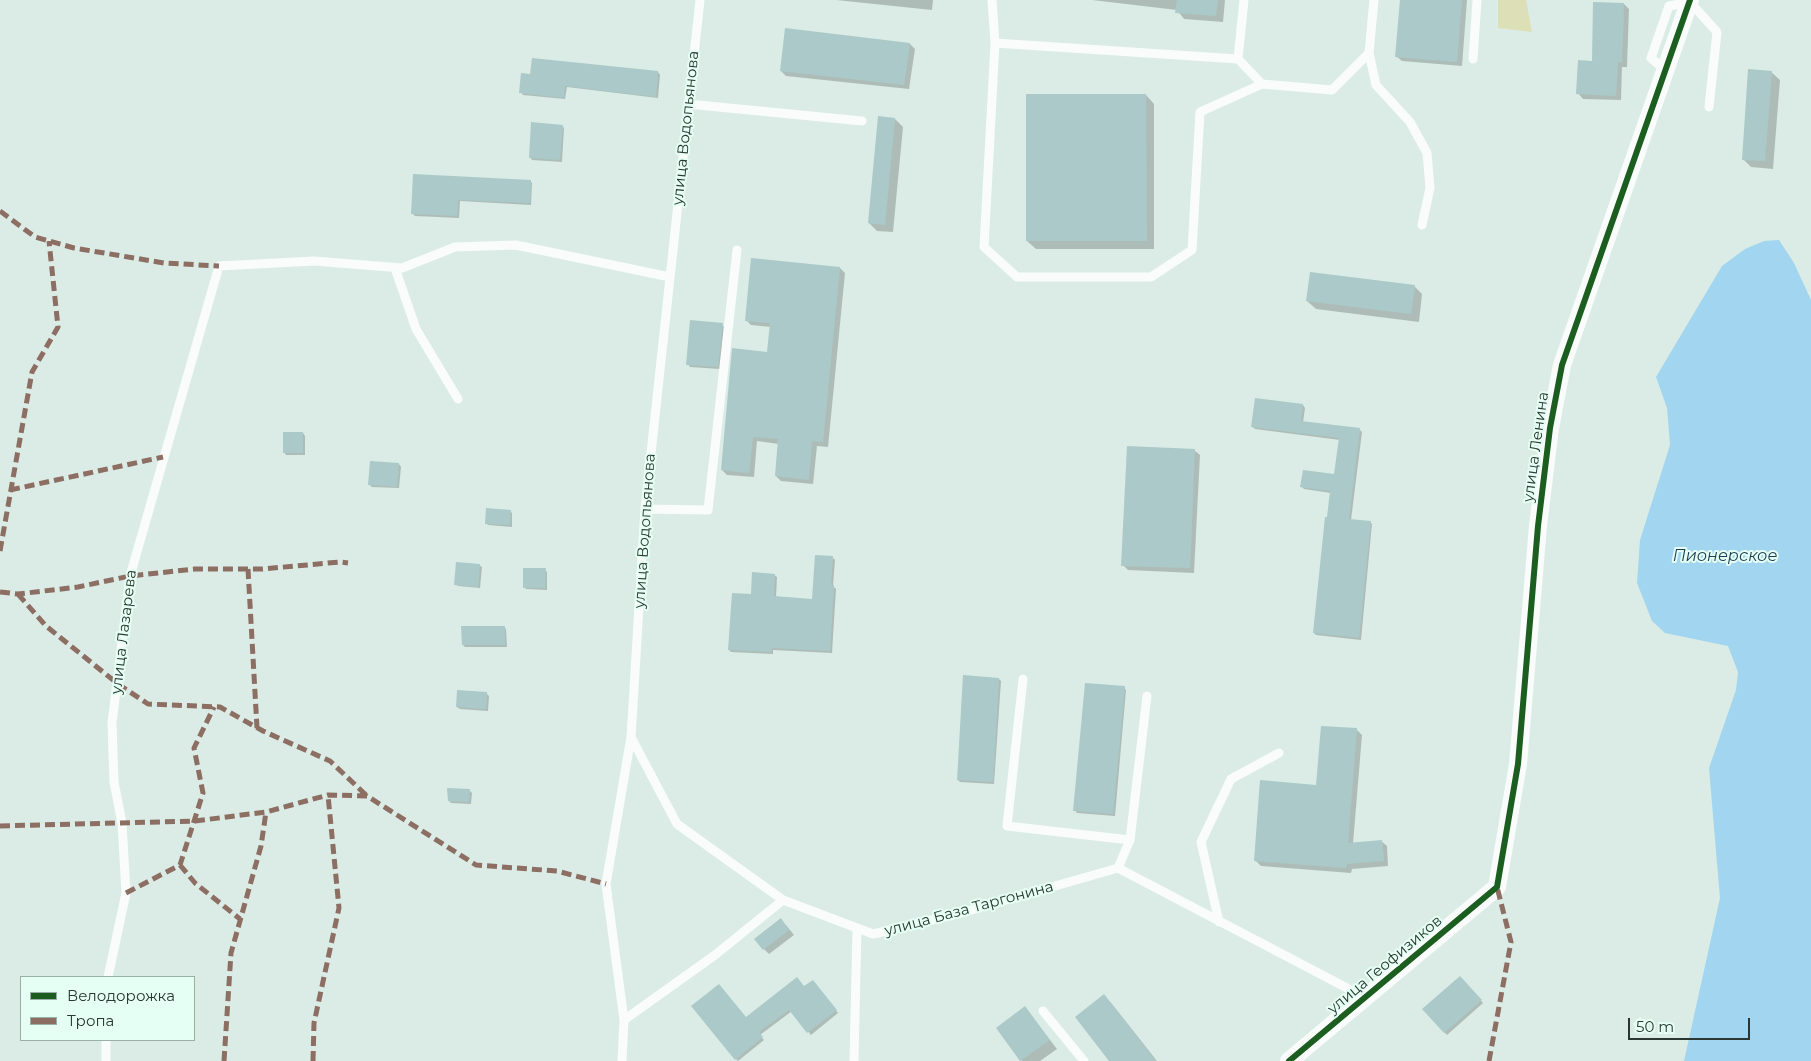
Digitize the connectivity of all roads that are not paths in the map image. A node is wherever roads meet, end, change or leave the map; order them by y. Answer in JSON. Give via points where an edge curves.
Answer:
{"nodes":[{"id":1,"x":700,"y":0,"type":"edge"},
{"id":2,"x":992,"y":0,"type":"edge"},
{"id":3,"x":1244,"y":0,"type":"edge"},
{"id":4,"x":1374,"y":0,"type":"edge"},
{"id":5,"x":1477,"y":0,"type":"edge"},
{"id":6,"x":1690,"y":1,"type":"edge"},
{"id":7,"x":994,"y":43,"type":"junction"},
{"id":8,"x":1369,"y":53,"type":"junction"},
{"id":9,"x":1473,"y":59,"type":"dead end"},
{"id":10,"x":1238,"y":60,"type":"junction"},
{"id":11,"x":1262,"y":84,"type":"junction"},
{"id":12,"x":688,"y":104,"type":"junction"},
{"id":13,"x":1709,"y":107,"type":"dead end"},
{"id":14,"x":862,"y":120,"type":"dead end"},
{"id":15,"x":1422,"y":224,"type":"dead end"},
{"id":16,"x":737,"y":250,"type":"dead end"},
{"id":17,"x":395,"y":268,"type":"junction"},
{"id":18,"x":670,"y":277,"type":"junction"},
{"id":19,"x":458,"y":400,"type":"dead end"},
{"id":20,"x":645,"y":509,"type":"junction"},
{"id":21,"x":1023,"y":679,"type":"dead end"},
{"id":22,"x":1147,"y":696,"type":"dead end"},
{"id":23,"x":631,"y":738,"type":"junction"},
{"id":24,"x":1279,"y":753,"type":"dead end"},
{"id":25,"x":1130,"y":840,"type":"junction"},
{"id":26,"x":1118,"y":868,"type":"junction"},
{"id":27,"x":1497,"y":887,"type":"joint"},
{"id":28,"x":783,"y":900,"type":"junction"},
{"id":29,"x":1219,"y":922,"type":"junction"},
{"id":30,"x":857,"y":928,"type":"junction"},
{"id":31,"x":108,"y":976,"type":"edge"},
{"id":32,"x":1366,"y":998,"type":"junction"},
{"id":33,"x":1043,"y":1011,"type":"dead end"},
{"id":34,"x":624,"y":1020,"type":"junction"},
{"id":35,"x":106,"y":1041,"type":"edge"},
{"id":36,"x":106,"y":1061,"type":"edge"},
{"id":37,"x":622,"y":1061,"type":"edge"},
{"id":38,"x":854,"y":1061,"type":"edge"},
{"id":39,"x":1084,"y":1061,"type":"edge"},
{"id":40,"x":1289,"y":1061,"type":"edge"}],
"edges":[{"from":1,"to":12,"type":"lane","name":"улица Водопьянова"},
{"from":2,"to":7,"type":"lane"},
{"from":3,"to":10,"type":"lane"},
{"from":4,"to":8,"type":"lane"},
{"from":5,"to":9,"type":"lane"},
{"from":6,"to":13,"type":"lane","via":[[1717,32]]},
{"from":6,"to":27,"type":"street","name":"улица Ленина","via":[[1562,365],[1550,428],[1538,526],[1518,764]]},
{"from":7,"to":10,"type":"lane"},
{"from":7,"to":11,"type":"lane","via":[[984,247],[1017,277],[1151,277],[1192,250],[1200,112]]},
{"from":8,"to":11,"type":"lane","via":[[1332,90]]},
{"from":8,"to":15,"type":"lane","via":[[1376,85],[1410,122],[1427,153],[1430,188]]},
{"from":10,"to":11,"type":"lane"},
{"from":12,"to":14,"type":"lane"},
{"from":12,"to":18,"type":"lane","name":"улица Водопьянова"},
{"from":16,"to":20,"type":"lane","via":[[708,510]]},
{"from":17,"to":18,"type":"lane","via":[[455,247],[516,245]]},
{"from":17,"to":19,"type":"lane","via":[[416,329]]},
{"from":17,"to":31,"type":"lane","name":"улица Лазарева","via":[[314,261],[219,266],[130,576],[112,723],[114,782],[122,823],[126,892]]},
{"from":18,"to":20,"type":"lane","name":"улица Водопьянова"},
{"from":20,"to":23,"type":"lane","name":"улица Водопьянова"},
{"from":21,"to":25,"type":"lane","via":[[1007,826]]},
{"from":22,"to":25,"type":"lane"},
{"from":23,"to":28,"type":"lane","name":"улица База Таргонина","via":[[677,824]]},
{"from":23,"to":34,"type":"lane","name":"улица Водопьянова","via":[[606,884]]},
{"from":24,"to":29,"type":"lane","via":[[1231,779],[1201,842]]},
{"from":25,"to":26,"type":"lane"},
{"from":26,"to":29,"type":"lane"},
{"from":26,"to":30,"type":"lane","name":"улица База Таргонина","via":[[961,914],[873,934]]},
{"from":27,"to":32,"type":"street","name":"улица Геофизиков"},
{"from":28,"to":30,"type":"lane","name":"улица База Таргонина"},
{"from":28,"to":34,"type":"lane","via":[[715,955]]},
{"from":29,"to":32,"type":"lane"},
{"from":30,"to":38,"type":"lane"},
{"from":32,"to":40,"type":"street","name":"улица Геофизиков"},
{"from":33,"to":39,"type":"lane"},
{"from":34,"to":37,"type":"lane","name":"улица Водопьянова"},
{"from":35,"to":36,"type":"lane"}]}
